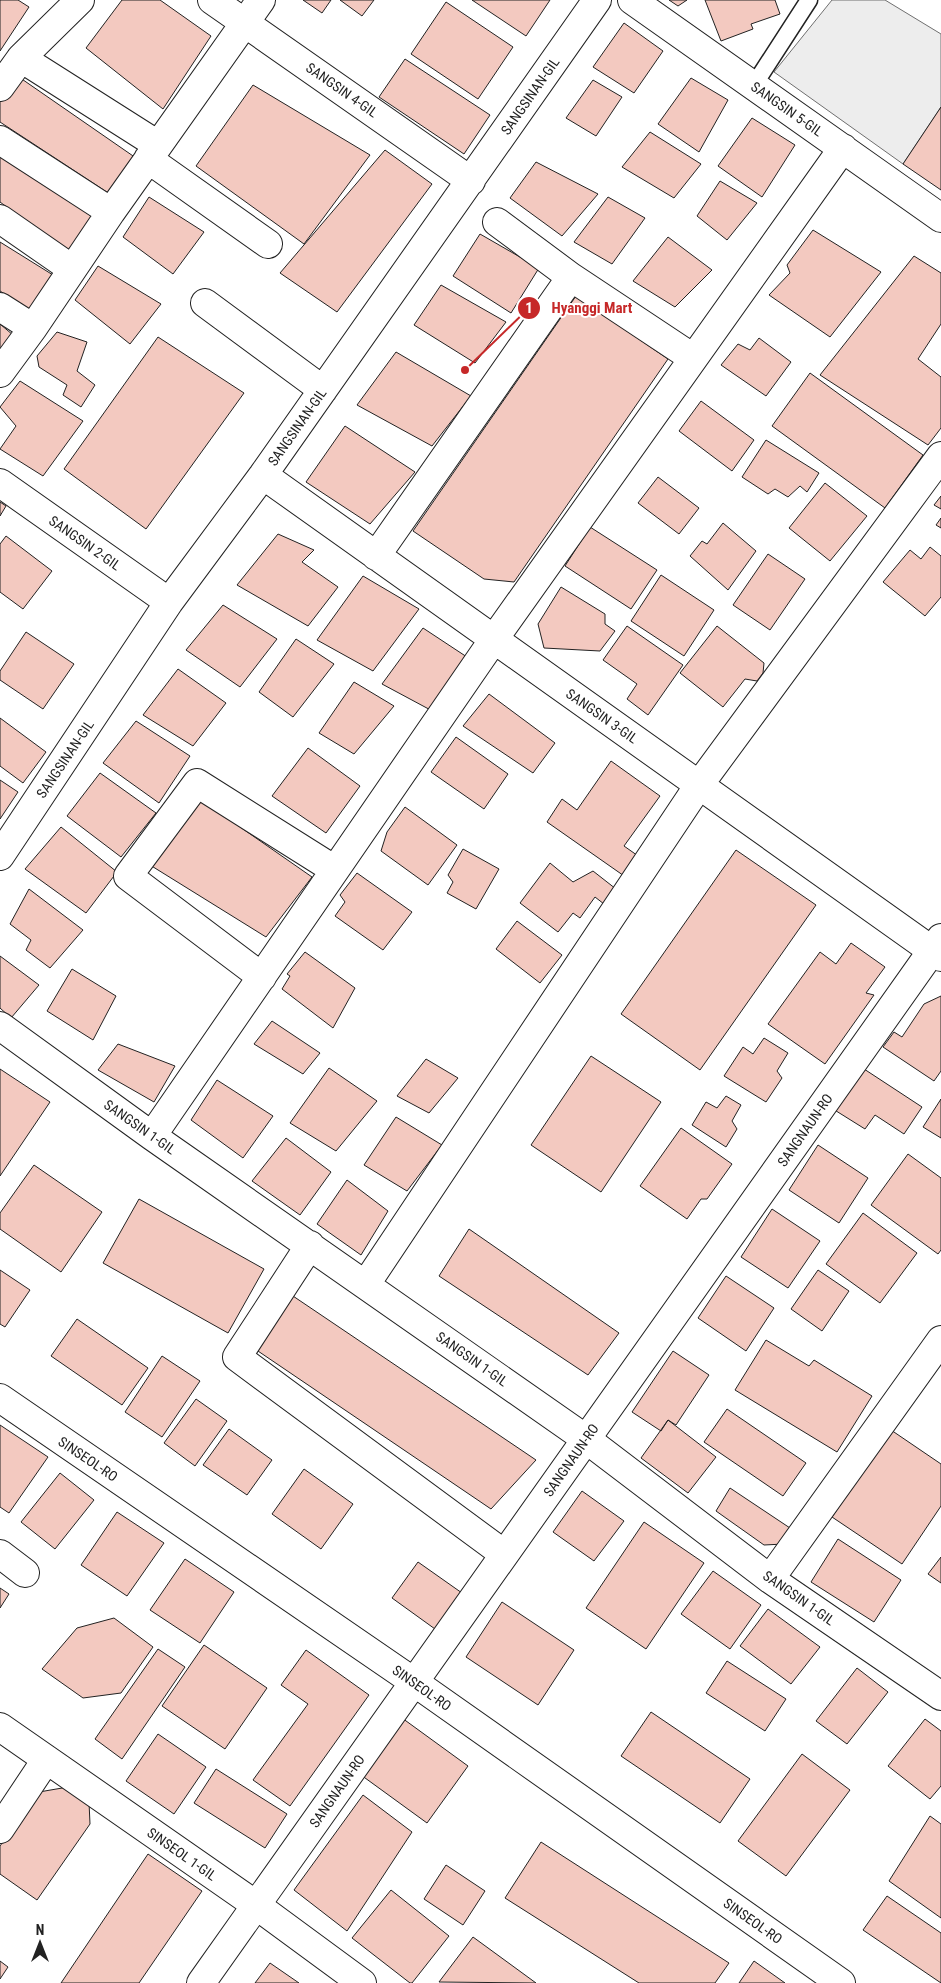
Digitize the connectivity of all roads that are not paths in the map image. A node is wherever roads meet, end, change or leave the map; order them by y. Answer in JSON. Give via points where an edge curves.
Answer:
{"nodes":[{"id":1,"x":80,"y":0,"type":"edge"},
{"id":2,"x":212,"y":0,"type":"edge"},
{"id":3,"x":261,"y":0,"type":"edge"},
{"id":4,"x":597,"y":0,"type":"edge"},
{"id":5,"x":632,"y":0,"type":"edge"},
{"id":6,"x":809,"y":0,"type":"edge"},
{"id":7,"x":245,"y":23,"type":"junction"},
{"id":8,"x":21,"y":58,"type":"junction"},
{"id":9,"x":754,"y":86,"type":"junction"},
{"id":10,"x":0,"y":87,"type":"edge"},
{"id":11,"x":0,"y":140,"type":"edge"},
{"id":12,"x":843,"y":148,"type":"junction"},
{"id":13,"x":153,"y":152,"type":"junction"},
{"id":14,"x":471,"y":180,"type":"junction"},
{"id":15,"x":111,"y":212,"type":"junction"},
{"id":16,"x":941,"y":218,"type":"edge"},
{"id":17,"x":0,"y":219,"type":"edge"},
{"id":18,"x":497,"y":222,"type":"dead end"},
{"id":19,"x":268,"y":244,"type":"dead end"},
{"id":20,"x":72,"y":269,"type":"junction"},
{"id":21,"x":571,"y":278,"type":"junction"},
{"id":22,"x":205,"y":303,"type":"dead end"},
{"id":23,"x":0,"y":307,"type":"edge"},
{"id":24,"x":33,"y":328,"type":"junction"},
{"id":25,"x":693,"y":358,"type":"junction"},
{"id":26,"x":0,"y":373,"type":"edge"},
{"id":27,"x":323,"y":390,"type":"junction"},
{"id":28,"x":941,"y":456,"type":"edge"},
{"id":29,"x":263,"y":476,"type":"junction"},
{"id":30,"x":0,"y":483,"type":"edge"},
{"id":31,"x":376,"y":556,"type":"junction"},
{"id":32,"x":169,"y":602,"type":"junction"},
{"id":33,"x":494,"y":639,"type":"junction"},
{"id":34,"x":699,"y":785,"type":"junction"},
{"id":35,"x":0,"y":856,"type":"edge"},
{"id":36,"x":335,"y":870,"type":"junction"},
{"id":37,"x":938,"y":948,"type":"edge"},
{"id":38,"x":262,"y":977,"type":"junction"},
{"id":39,"x":0,"y":1026,"type":"edge"},
{"id":40,"x":152,"y":1136,"type":"junction"},
{"id":41,"x":310,"y":1245,"type":"junction"},
{"id":42,"x":366,"y":1284,"type":"junction"},
{"id":43,"x":941,"y":1340,"type":"edge"},
{"id":44,"x":0,"y":1398,"type":"edge"},
{"id":45,"x":586,"y":1439,"type":"junction"},
{"id":46,"x":0,"y":1554,"type":"edge"},
{"id":47,"x":504,"y":1554,"type":"junction"},
{"id":48,"x":25,"y":1573,"type":"dead end"},
{"id":49,"x":770,"y":1579,"type":"junction"},
{"id":50,"x":414,"y":1682,"type":"junction"},
{"id":51,"x":941,"y":1696,"type":"edge"},
{"id":52,"x":0,"y":1727,"type":"edge"},
{"id":53,"x":46,"y":1760,"type":"junction"},
{"id":54,"x":0,"y":1829,"type":"edge"},
{"id":55,"x":256,"y":1905,"type":"junction"},
{"id":56,"x":201,"y":1983,"type":"edge"},
{"id":57,"x":362,"y":1983,"type":"edge"},
{"id":58,"x":841,"y":1983,"type":"edge"}],
"edges":[{"from":1,"to":8,"type":"street"},
{"from":2,"to":7,"type":"street","name":"SANGSIN 4-GIL"},
{"from":3,"to":7,"type":"street"},
{"from":4,"to":14,"type":"street","name":"SANGSINAN-GIL"},
{"from":5,"to":9,"type":"street","name":"SANGSIN 5-GIL"},
{"from":6,"to":9,"type":"lane"},
{"from":7,"to":13,"type":"street"},
{"from":7,"to":14,"type":"street","name":"SANGSIN 4-GIL"},
{"from":8,"to":10,"type":"street"},
{"from":8,"to":13,"type":"street"},
{"from":9,"to":12,"type":"street","name":"SANGSIN 5-GIL"},
{"from":11,"to":15,"type":"street"},
{"from":12,"to":16,"type":"street","name":"SANGSIN 5-GIL"},
{"from":12,"to":25,"type":"street"},
{"from":13,"to":15,"type":"street"},
{"from":13,"to":19,"type":"street"},
{"from":14,"to":27,"type":"street","name":"SANGSINAN-GIL"},
{"from":15,"to":20,"type":"street"},
{"from":17,"to":20,"type":"street"},
{"from":18,"to":21,"type":"street"},
{"from":20,"to":24,"type":"street"},
{"from":21,"to":25,"type":"street"},
{"from":21,"to":31,"type":"street"},
{"from":22,"to":27,"type":"street"},
{"from":23,"to":24,"type":"street"},
{"from":24,"to":26,"type":"street"},
{"from":25,"to":33,"type":"street"},
{"from":27,"to":29,"type":"street","name":"SANGSINAN-GIL"},
{"from":28,"to":34,"type":"street"},
{"from":29,"to":31,"type":"street","name":"SANGSIN 3-GIL"},
{"from":29,"to":32,"type":"street","name":"SANGSINAN-GIL"},
{"from":30,"to":32,"type":"street","name":"SANGSIN 2-GIL"},
{"from":31,"to":33,"type":"street","name":"SANGSIN 3-GIL"},
{"from":32,"to":35,"type":"street","name":"SANGSINAN-GIL"},
{"from":33,"to":34,"type":"street","name":"SANGSIN 3-GIL"},
{"from":33,"to":36,"type":"street"},
{"from":34,"to":37,"type":"street","name":"SANGSIN 3-GIL"},
{"from":34,"to":42,"type":"street"},
{"from":36,"to":38,"type":"street"},
{"from":36,"to":38,"type":"street","via":[[197,783],[128,876]]},
{"from":37,"to":45,"type":"street","name":"SANGNAUN-RO"},
{"from":38,"to":40,"type":"street"},
{"from":39,"to":40,"type":"street","name":"SANGSIN 1-GIL"},
{"from":40,"to":41,"type":"street","name":"SANGSIN 1-GIL"},
{"from":41,"to":42,"type":"street","name":"SANGSIN 1-GIL"},
{"from":41,"to":47,"type":"street","via":[[237,1357]]},
{"from":42,"to":45,"type":"street","name":"SANGSIN 1-GIL"},
{"from":43,"to":49,"type":"street"},
{"from":44,"to":50,"type":"street","name":"SINSEOL-RO"},
{"from":45,"to":47,"type":"street","name":"SANGNAUN-RO"},
{"from":45,"to":49,"type":"street","name":"SANGSIN 1-GIL"},
{"from":46,"to":48,"type":"street"},
{"from":47,"to":50,"type":"street","name":"SANGNAUN-RO"},
{"from":49,"to":51,"type":"street","name":"SANGSIN 1-GIL"},
{"from":50,"to":55,"type":"street","name":"SANGNAUN-RO"},
{"from":50,"to":58,"type":"street","name":"SINSEOL-RO"},
{"from":52,"to":53,"type":"street","name":"SINSEOL 1-GIL"},
{"from":53,"to":54,"type":"street"},
{"from":53,"to":55,"type":"street","name":"SINSEOL 1-GIL"},
{"from":55,"to":56,"type":"street","name":"SANGNAUN-RO"},
{"from":55,"to":57,"type":"street","name":"SINSEOL 1-GIL"}]}
